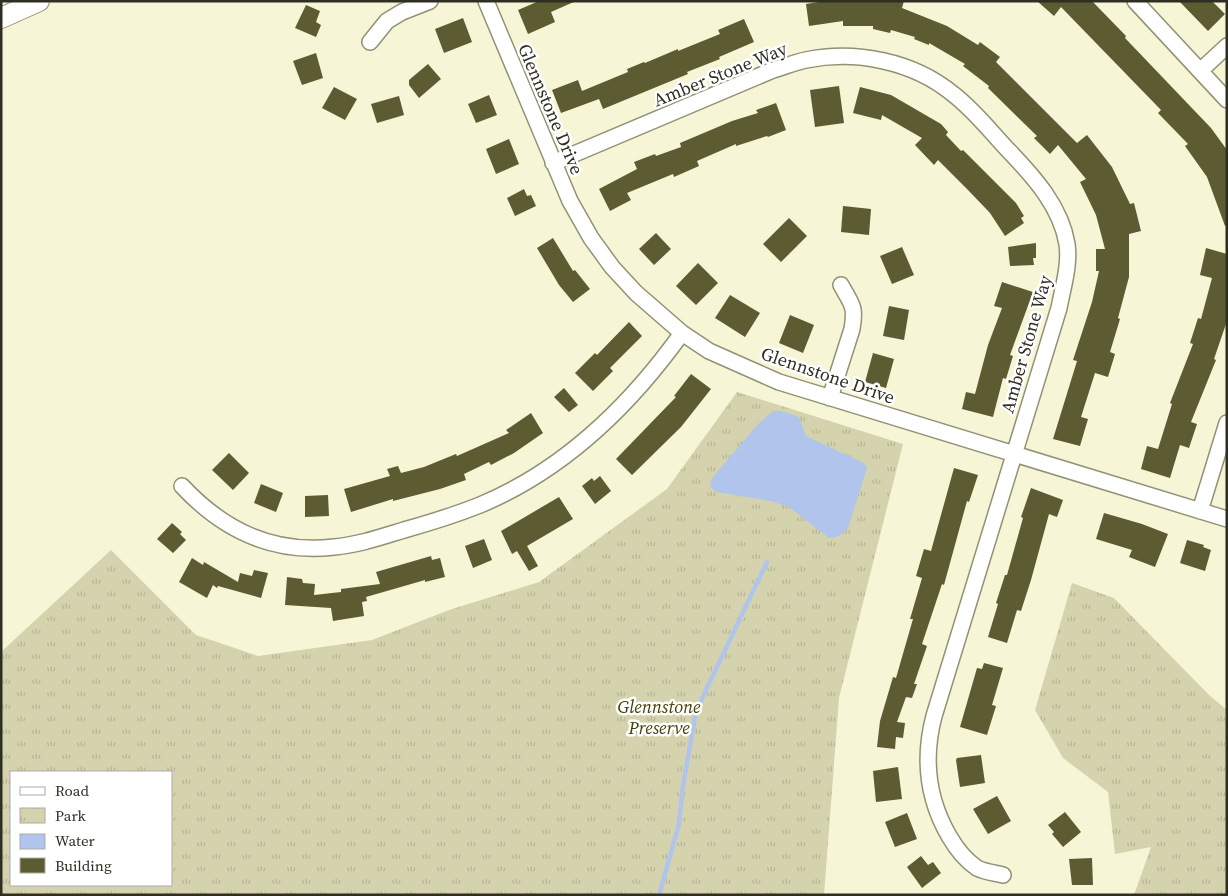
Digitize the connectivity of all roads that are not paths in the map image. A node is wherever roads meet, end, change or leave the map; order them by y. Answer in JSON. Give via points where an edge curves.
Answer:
{"nodes":[{"id":1,"x":39,"y":1,"type":"edge"},
{"id":2,"x":430,"y":1,"type":"edge"},
{"id":3,"x":486,"y":1,"type":"edge"},
{"id":4,"x":1135,"y":1,"type":"edge"},
{"id":5,"x":1,"y":18,"type":"edge"},
{"id":6,"x":370,"y":42,"type":"dead end"},
{"id":7,"x":1227,"y":46,"type":"edge"},
{"id":8,"x":1200,"y":70,"type":"junction"},
{"id":9,"x":1227,"y":100,"type":"edge"},
{"id":10,"x":553,"y":163,"type":"junction"},
{"id":11,"x":841,"y":285,"type":"dead end"},
{"id":12,"x":682,"y":333,"type":"junction"},
{"id":13,"x":830,"y":398,"type":"junction"},
{"id":14,"x":1227,"y":423,"type":"edge"},
{"id":15,"x":1014,"y":454,"type":"junction"},
{"id":16,"x":182,"y":486,"type":"dead end"},
{"id":17,"x":1200,"y":510,"type":"junction"},
{"id":18,"x":1227,"y":519,"type":"edge"},
{"id":19,"x":1003,"y":875,"type":"dead end"}],
"edges":[{"from":1,"to":5,"type":"street"},
{"from":2,"to":6,"type":"street","via":[[387,21]]},
{"from":3,"to":10,"type":"street","name":"Glennstone Drive"},
{"from":4,"to":8,"type":"street"},
{"from":7,"to":8,"type":"street"},
{"from":8,"to":9,"type":"street"},
{"from":10,"to":12,"type":"street","name":"Glennstone Drive","via":[[578,216],[612,267]]},
{"from":10,"to":15,"type":"street","name":"Amber Stone Way","via":[[773,70],[805,60],[840,56],[874,58],[906,67],[953,94],[1044,191],[1059,216],[1067,244],[1059,308]]},
{"from":11,"to":13,"type":"street","via":[[854,308],[854,318]]},
{"from":12,"to":13,"type":"street","name":"Glennstone Drive","via":[[709,351],[779,382]]},
{"from":12,"to":16,"type":"street","via":[[635,394],[568,455],[516,488],[454,515],[360,543],[312,549],[289,547],[265,543],[225,523]]},
{"from":13,"to":15,"type":"street","name":"Glennstone Drive"},
{"from":14,"to":17,"type":"street"},
{"from":15,"to":17,"type":"street","name":"Glennstone Drive"},
{"from":15,"to":19,"type":"street","name":"Amber Stone Way","via":[[934,716],[928,751],[931,794],[957,849],[979,868]]},
{"from":17,"to":18,"type":"street","name":"Glennstone Drive"}]}
